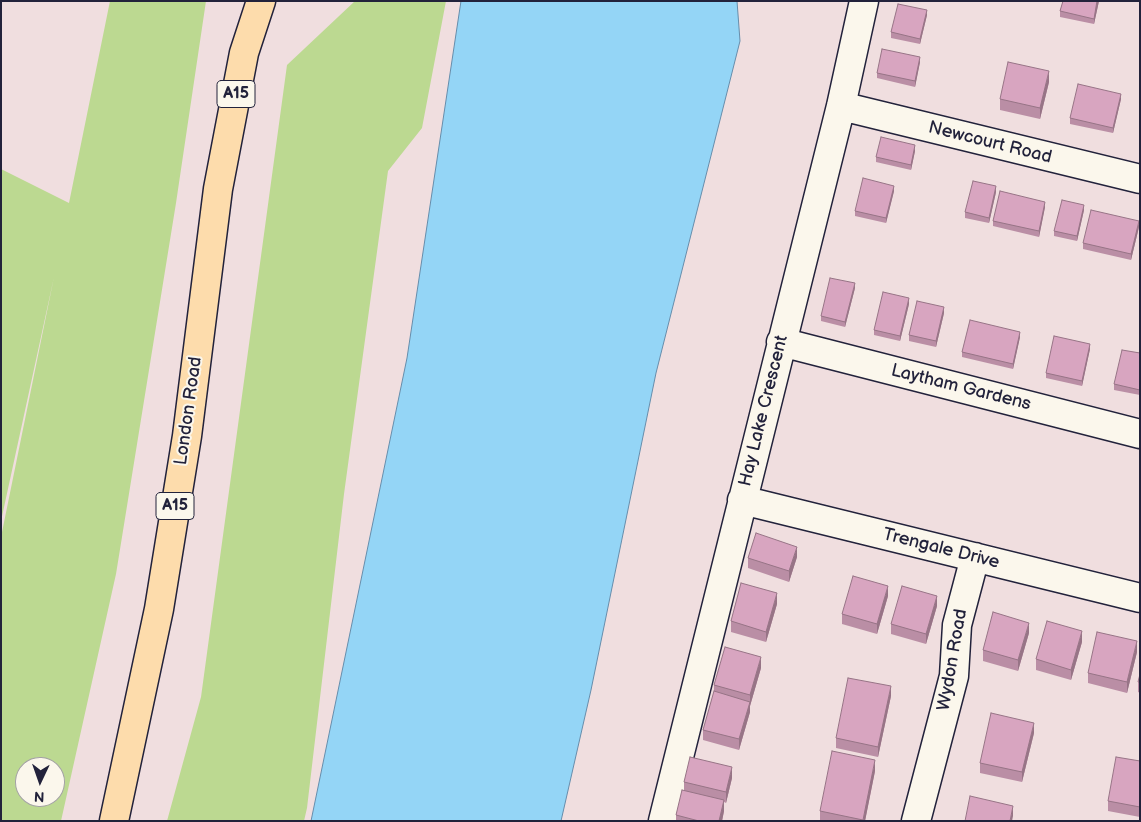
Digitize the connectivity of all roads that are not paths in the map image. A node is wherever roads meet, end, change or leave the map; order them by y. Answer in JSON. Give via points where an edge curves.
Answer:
{"nodes":[{"id":1,"x":261,"y":1,"type":"edge"},
{"id":2,"x":864,"y":1,"type":"edge"},
{"id":3,"x":841,"y":106,"type":"junction"},
{"id":4,"x":1140,"y":179,"type":"edge"},
{"id":5,"x":781,"y":342,"type":"junction"},
{"id":6,"x":1140,"y":434,"type":"edge"},
{"id":7,"x":742,"y":500,"type":"junction"},
{"id":8,"x":975,"y":557,"type":"junction"},
{"id":9,"x":1140,"y":598,"type":"edge"},
{"id":10,"x":114,"y":821,"type":"edge"},
{"id":11,"x":663,"y":821,"type":"edge"},
{"id":12,"x":916,"y":821,"type":"edge"}],
"edges":[{"from":1,"to":10,"type":"main road","name":"London Road","number":"A15","via":[[244,53],[218,189],[186,436],[159,609]]},
{"from":2,"to":3,"type":"street","name":"Hay Lake Crescent"},
{"from":3,"to":4,"type":"street","name":"Newcourt Road"},
{"from":3,"to":5,"type":"street","name":"Hay Lake Crescent"},
{"from":5,"to":6,"type":"street","name":"Laytham Gardens"},
{"from":5,"to":7,"type":"street","name":"Hay Lake Crescent"},
{"from":7,"to":8,"type":"street","name":"Trengale Drive"},
{"from":7,"to":11,"type":"street","name":"Hay Lake Crescent"},
{"from":8,"to":9,"type":"street","name":"Trengale Drive"},
{"from":8,"to":12,"type":"street","name":"Wydon Road","via":[[957,625],[954,676]]}]}
